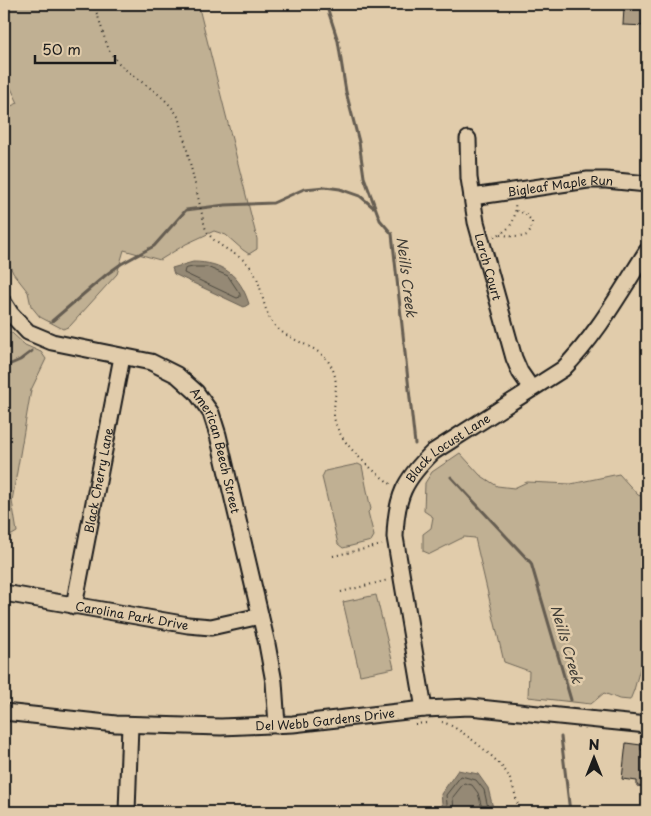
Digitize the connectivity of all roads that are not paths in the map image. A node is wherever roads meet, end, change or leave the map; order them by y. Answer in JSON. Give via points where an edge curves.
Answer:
{"nodes":[{"id":1,"x":468,"y":140,"type":"dead end"},
{"id":2,"x":647,"y":184,"type":"edge"},
{"id":3,"x":472,"y":197,"type":"junction"},
{"id":4,"x":647,"y":250,"type":"edge"},
{"id":5,"x":4,"y":303,"type":"edge"},
{"id":6,"x":122,"y":357,"type":"junction"},
{"id":7,"x":531,"y":388,"type":"junction"},
{"id":8,"x":4,"y":593,"type":"edge"},
{"id":9,"x":74,"y":606,"type":"junction"},
{"id":10,"x":260,"y":616,"type":"junction"},
{"id":11,"x":4,"y":712,"type":"edge"},
{"id":12,"x":426,"y":716,"type":"junction"},
{"id":13,"x":130,"y":725,"type":"junction"},
{"id":14,"x":277,"y":725,"type":"junction"},
{"id":15,"x":647,"y":725,"type":"edge"},
{"id":16,"x":127,"y":812,"type":"edge"}],
"edges":[{"from":1,"to":3,"type":"street","name":"Larch Court"},
{"from":2,"to":3,"type":"street","name":"Bigleaf Maple Run","via":[[588,180]]},
{"from":3,"to":7,"type":"street","name":"Larch Court","via":[[514,358]]},
{"from":4,"to":7,"type":"street","name":"Black Locust Lane","via":[[577,355],[562,369]]},
{"from":5,"to":6,"type":"street","name":"American Beech Street","via":[[28,332],[52,342]]},
{"from":6,"to":9,"type":"street","name":"Black Cherry Lane"},
{"from":6,"to":10,"type":"street","name":"American Beech Street","via":[[151,362],[177,375],[196,392],[211,413]]},
{"from":7,"to":12,"type":"street","name":"Black Locust Lane","via":[[433,452],[415,469],[399,502],[395,537]]},
{"from":8,"to":9,"type":"street","name":"Carolina Park Drive"},
{"from":9,"to":10,"type":"street","name":"Carolina Park Drive","via":[[188,626],[211,626]]},
{"from":10,"to":14,"type":"street","name":"American Beech Street","via":[[274,682]]},
{"from":11,"to":13,"type":"street","name":"Del Webb Gardens Drive"},
{"from":12,"to":14,"type":"street","name":"Del Webb Gardens Drive"},
{"from":12,"to":15,"type":"street","name":"Del Webb Gardens Drive","via":[[475,707]]},
{"from":13,"to":14,"type":"street","name":"Del Webb Gardens Drive"},
{"from":13,"to":16,"type":"street"}]}
